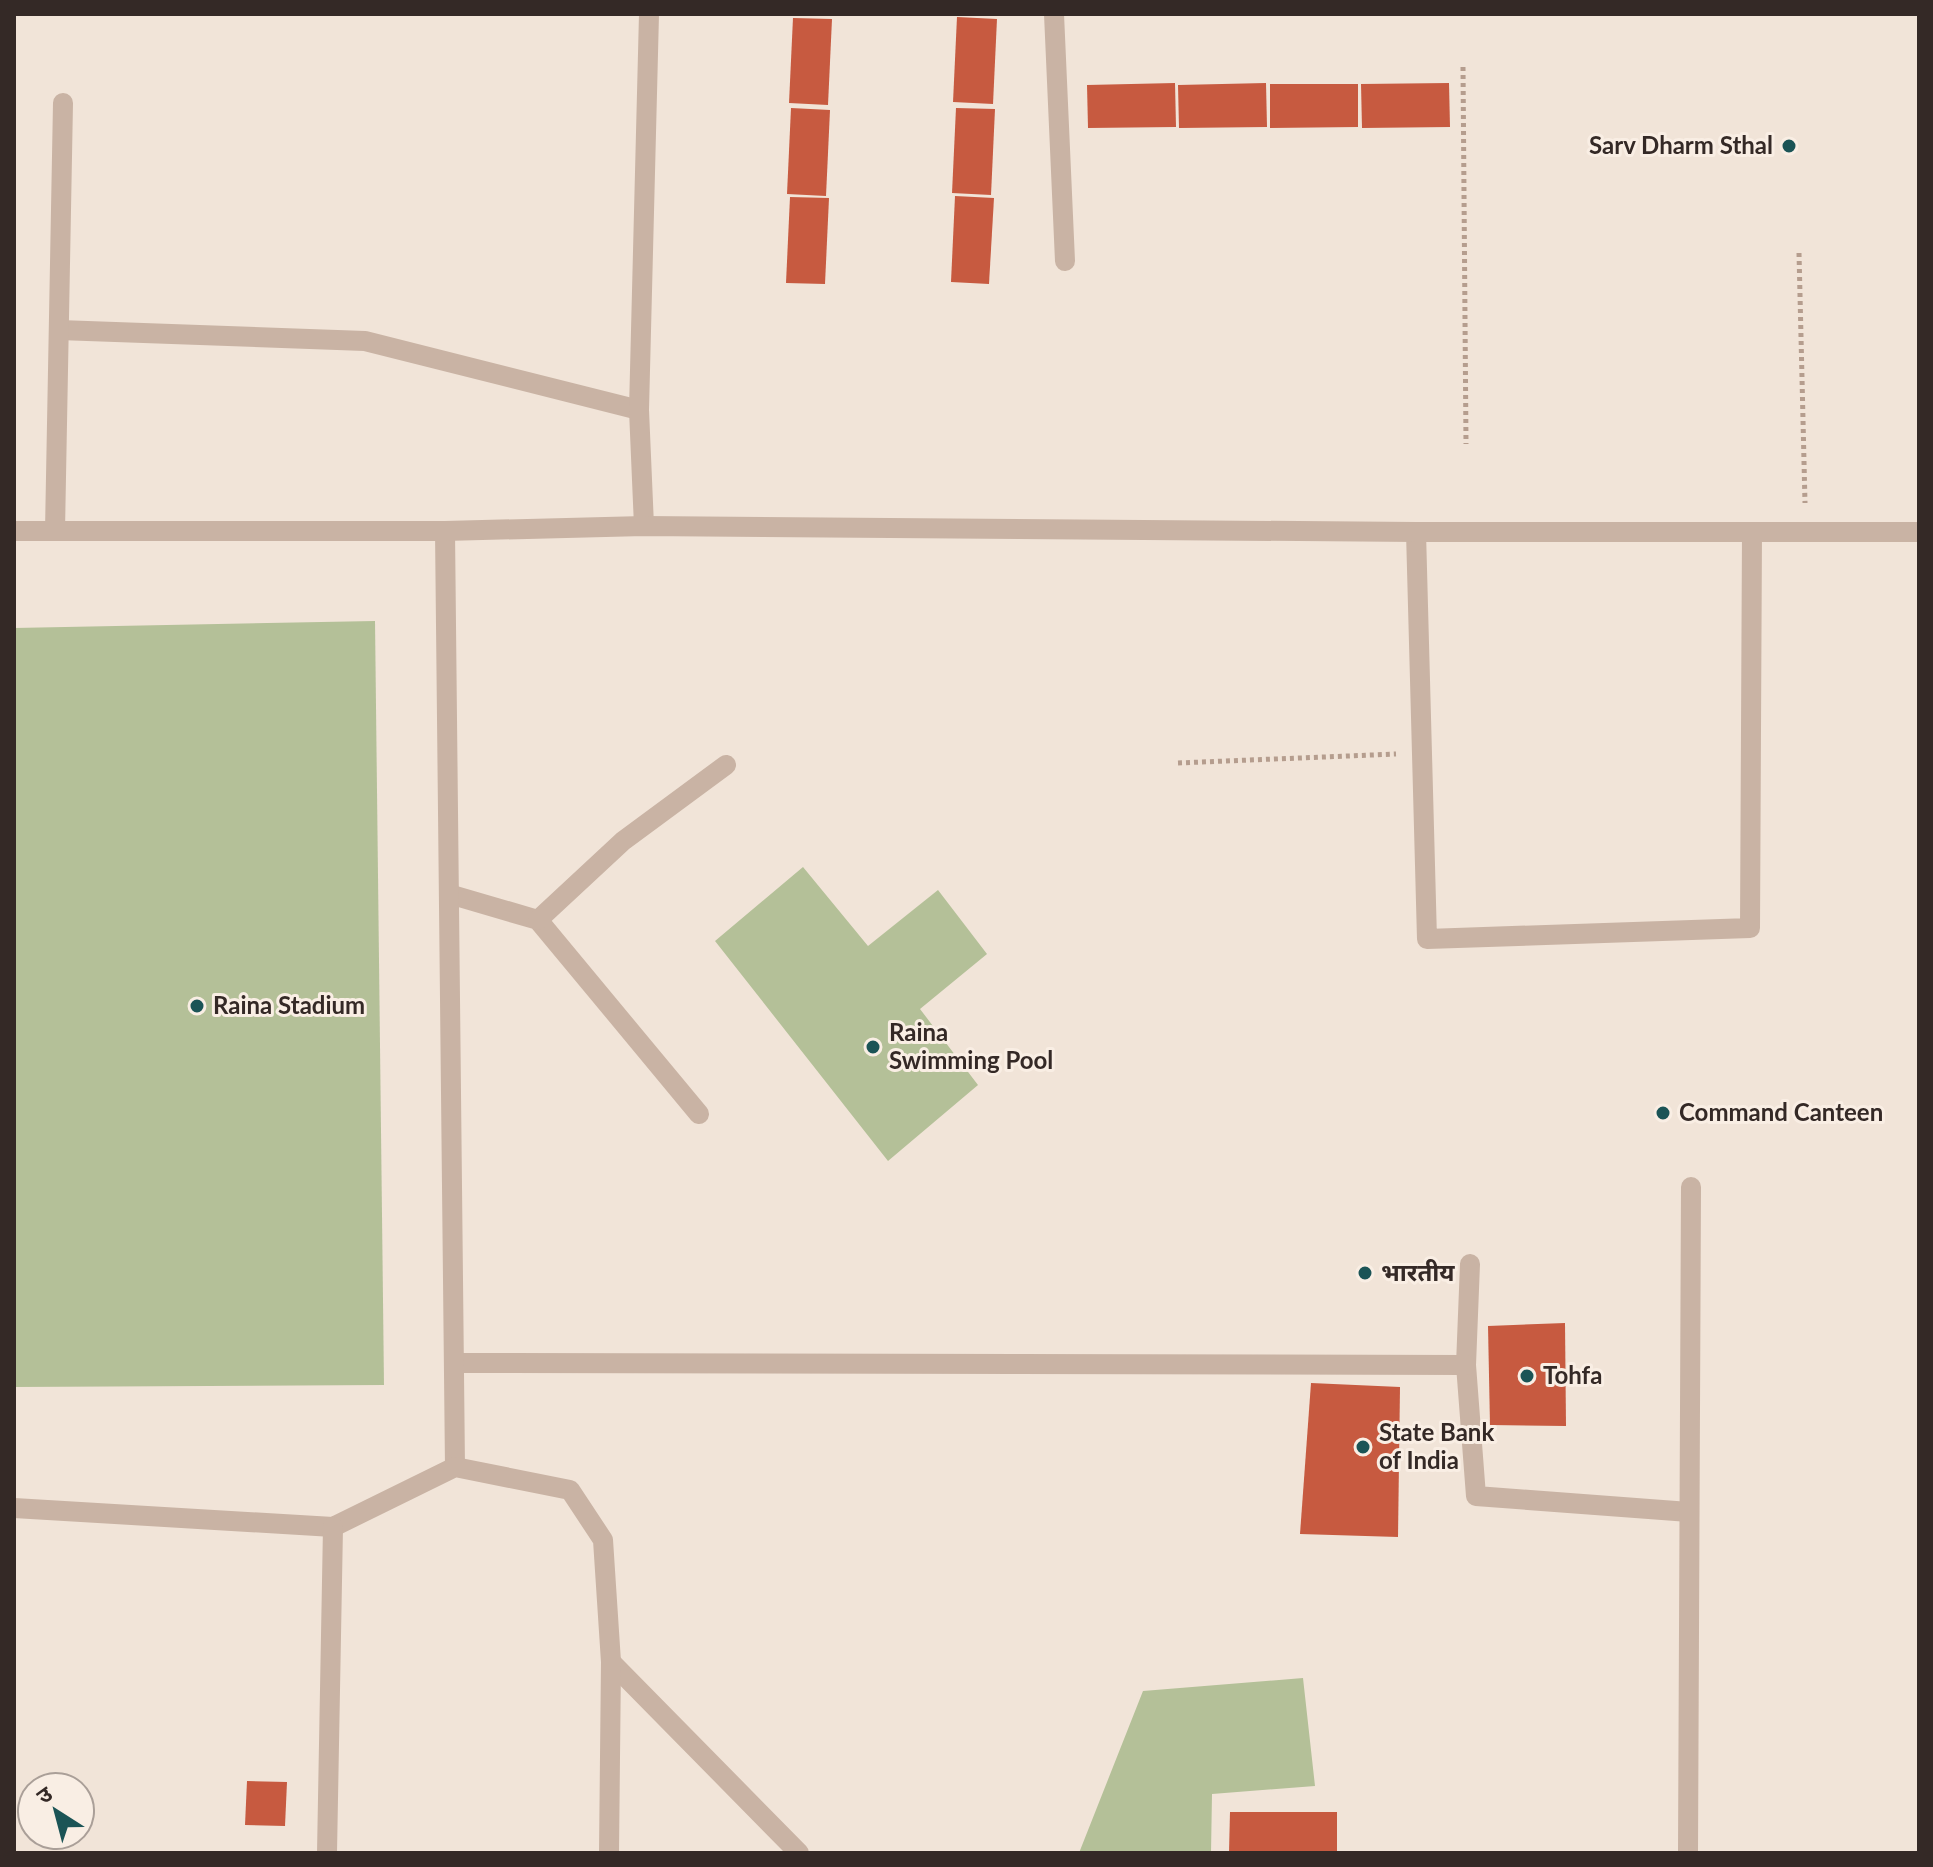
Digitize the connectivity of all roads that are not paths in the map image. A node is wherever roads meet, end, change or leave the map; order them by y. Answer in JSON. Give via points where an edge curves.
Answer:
{"nodes":[{"id":1,"x":649,"y":14,"type":"edge"},
{"id":2,"x":1054,"y":14,"type":"edge"},
{"id":3,"x":63,"y":103,"type":"dead end"},
{"id":4,"x":1065,"y":261,"type":"dead end"},
{"id":5,"x":59,"y":330,"type":"junction"},
{"id":6,"x":639,"y":410,"type":"junction"},
{"id":7,"x":644,"y":526,"type":"junction"},
{"id":8,"x":14,"y":531,"type":"edge"},
{"id":9,"x":55,"y":531,"type":"junction"},
{"id":10,"x":445,"y":531,"type":"junction"},
{"id":11,"x":1416,"y":532,"type":"junction"},
{"id":12,"x":1752,"y":532,"type":"junction"},
{"id":13,"x":1919,"y":532,"type":"edge"},
{"id":14,"x":726,"y":765,"type":"dead end"},
{"id":15,"x":449,"y":894,"type":"junction"},
{"id":16,"x":538,"y":920,"type":"junction"},
{"id":17,"x":699,"y":1114,"type":"dead end"},
{"id":18,"x":1691,"y":1187,"type":"dead end"},
{"id":19,"x":1470,"y":1264,"type":"dead end"},
{"id":20,"x":454,"y":1363,"type":"junction"},
{"id":21,"x":1466,"y":1365,"type":"junction"},
{"id":22,"x":455,"y":1467,"type":"junction"},
{"id":23,"x":14,"y":1508,"type":"edge"},
{"id":24,"x":1689,"y":1512,"type":"junction"},
{"id":25,"x":333,"y":1527,"type":"junction"},
{"id":26,"x":611,"y":1662,"type":"junction"},
{"id":27,"x":327,"y":1853,"type":"edge"},
{"id":28,"x":609,"y":1853,"type":"edge"},
{"id":29,"x":799,"y":1853,"type":"edge"},
{"id":30,"x":1688,"y":1853,"type":"edge"}],
"edges":[{"from":1,"to":6,"type":"street"},
{"from":2,"to":4,"type":"street"},
{"from":3,"to":5,"type":"street"},
{"from":5,"to":6,"type":"street","via":[[365,341]]},
{"from":5,"to":9,"type":"street"},
{"from":6,"to":7,"type":"street"},
{"from":7,"to":10,"type":"street"},
{"from":7,"to":11,"type":"street"},
{"from":8,"to":9,"type":"street"},
{"from":9,"to":10,"type":"street"},
{"from":10,"to":15,"type":"street"},
{"from":11,"to":12,"type":"street"},
{"from":11,"to":12,"type":"street","via":[[1427,939],[1750,928]]},
{"from":12,"to":13,"type":"street"},
{"from":14,"to":16,"type":"street","via":[[623,841]]},
{"from":15,"to":16,"type":"street"},
{"from":15,"to":20,"type":"street"},
{"from":16,"to":17,"type":"street"},
{"from":18,"to":24,"type":"street"},
{"from":19,"to":21,"type":"street"},
{"from":20,"to":21,"type":"street"},
{"from":20,"to":22,"type":"street"},
{"from":21,"to":24,"type":"street","via":[[1476,1496]]},
{"from":22,"to":25,"type":"street"},
{"from":22,"to":26,"type":"street","via":[[570,1490],[603,1540]]},
{"from":23,"to":25,"type":"street"},
{"from":24,"to":30,"type":"street"},
{"from":25,"to":27,"type":"street"},
{"from":26,"to":28,"type":"street"},
{"from":26,"to":29,"type":"street"}]}
